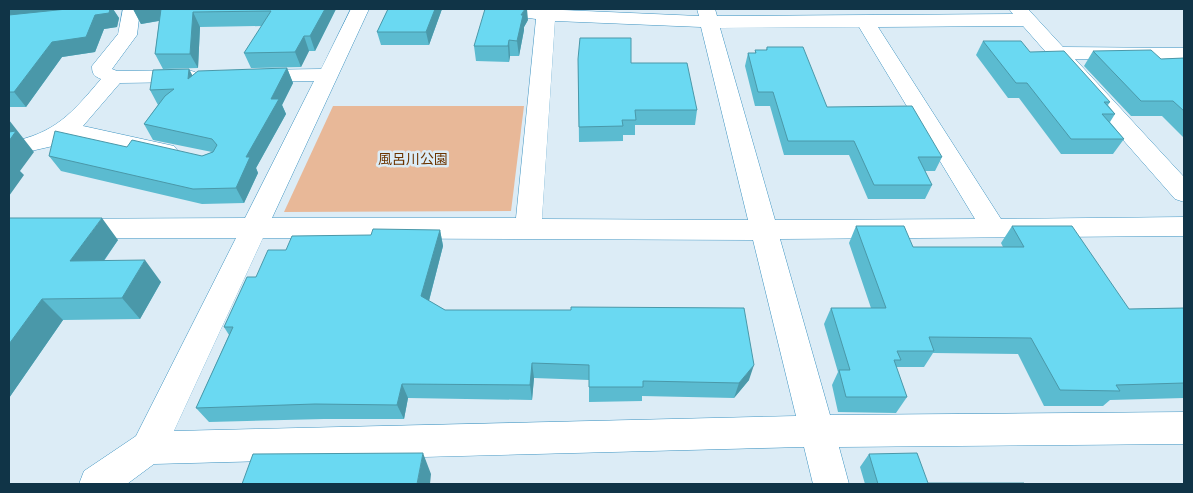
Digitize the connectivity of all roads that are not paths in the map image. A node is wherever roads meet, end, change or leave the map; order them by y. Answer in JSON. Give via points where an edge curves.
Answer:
{"nodes":[{"id":1,"x":360,"y":9,"type":"edge"},
{"id":2,"x":496,"y":9,"type":"edge"},
{"id":3,"x":127,"y":10,"type":"edge"},
{"id":4,"x":1023,"y":14,"type":"edge"},
{"id":5,"x":546,"y":15,"type":"junction"},
{"id":6,"x":708,"y":15,"type":"edge"},
{"id":7,"x":864,"y":20,"type":"junction"},
{"id":8,"x":1058,"y":53,"type":"junction"},
{"id":9,"x":1184,"y":54,"type":"edge"},
{"id":10,"x":328,"y":75,"type":"junction"},
{"id":11,"x":114,"y":77,"type":"junction"},
{"id":12,"x":67,"y":130,"type":"junction"},
{"id":13,"x":9,"y":149,"type":"edge"},
{"id":14,"x":192,"y":157,"type":"edge"},
{"id":15,"x":1184,"y":193,"type":"edge"},
{"id":16,"x":1184,"y":227,"type":"edge"},
{"id":17,"x":9,"y":228,"type":"edge"},
{"id":18,"x":254,"y":228,"type":"junction"},
{"id":19,"x":528,"y":228,"type":"junction"},
{"id":20,"x":993,"y":228,"type":"junction"},
{"id":21,"x":763,"y":230,"type":"junction"},
{"id":22,"x":1184,"y":428,"type":"edge"},
{"id":23,"x":817,"y":431,"type":"junction"},
{"id":24,"x":148,"y":448,"type":"junction"},
{"id":25,"x":96,"y":484,"type":"edge"},
{"id":26,"x":831,"y":484,"type":"edge"}],
"edges":[{"from":1,"to":10,"type":"street"},
{"from":2,"to":5,"type":"street"},
{"from":3,"to":11,"type":"street","via":[[127,35],[102,66],[102,72]]},
{"from":4,"to":7,"type":"street"},
{"from":4,"to":8,"type":"street"},
{"from":5,"to":6,"type":"street"},
{"from":5,"to":19,"type":"street"},
{"from":6,"to":7,"type":"street"},
{"from":6,"to":21,"type":"street"},
{"from":7,"to":20,"type":"street"},
{"from":8,"to":9,"type":"street"},
{"from":8,"to":15,"type":"street"},
{"from":10,"to":11,"type":"street"},
{"from":10,"to":18,"type":"street"},
{"from":11,"to":12,"type":"street"},
{"from":12,"to":13,"type":"street","via":[[41,142]]},
{"from":12,"to":14,"type":"street"},
{"from":16,"to":20,"type":"street"},
{"from":17,"to":18,"type":"street"},
{"from":18,"to":19,"type":"street"},
{"from":18,"to":24,"type":"street"},
{"from":19,"to":21,"type":"street"},
{"from":20,"to":21,"type":"street"},
{"from":21,"to":23,"type":"street"},
{"from":22,"to":23,"type":"street"},
{"from":23,"to":24,"type":"street"},
{"from":23,"to":26,"type":"street"},
{"from":24,"to":25,"type":"street"}]}
